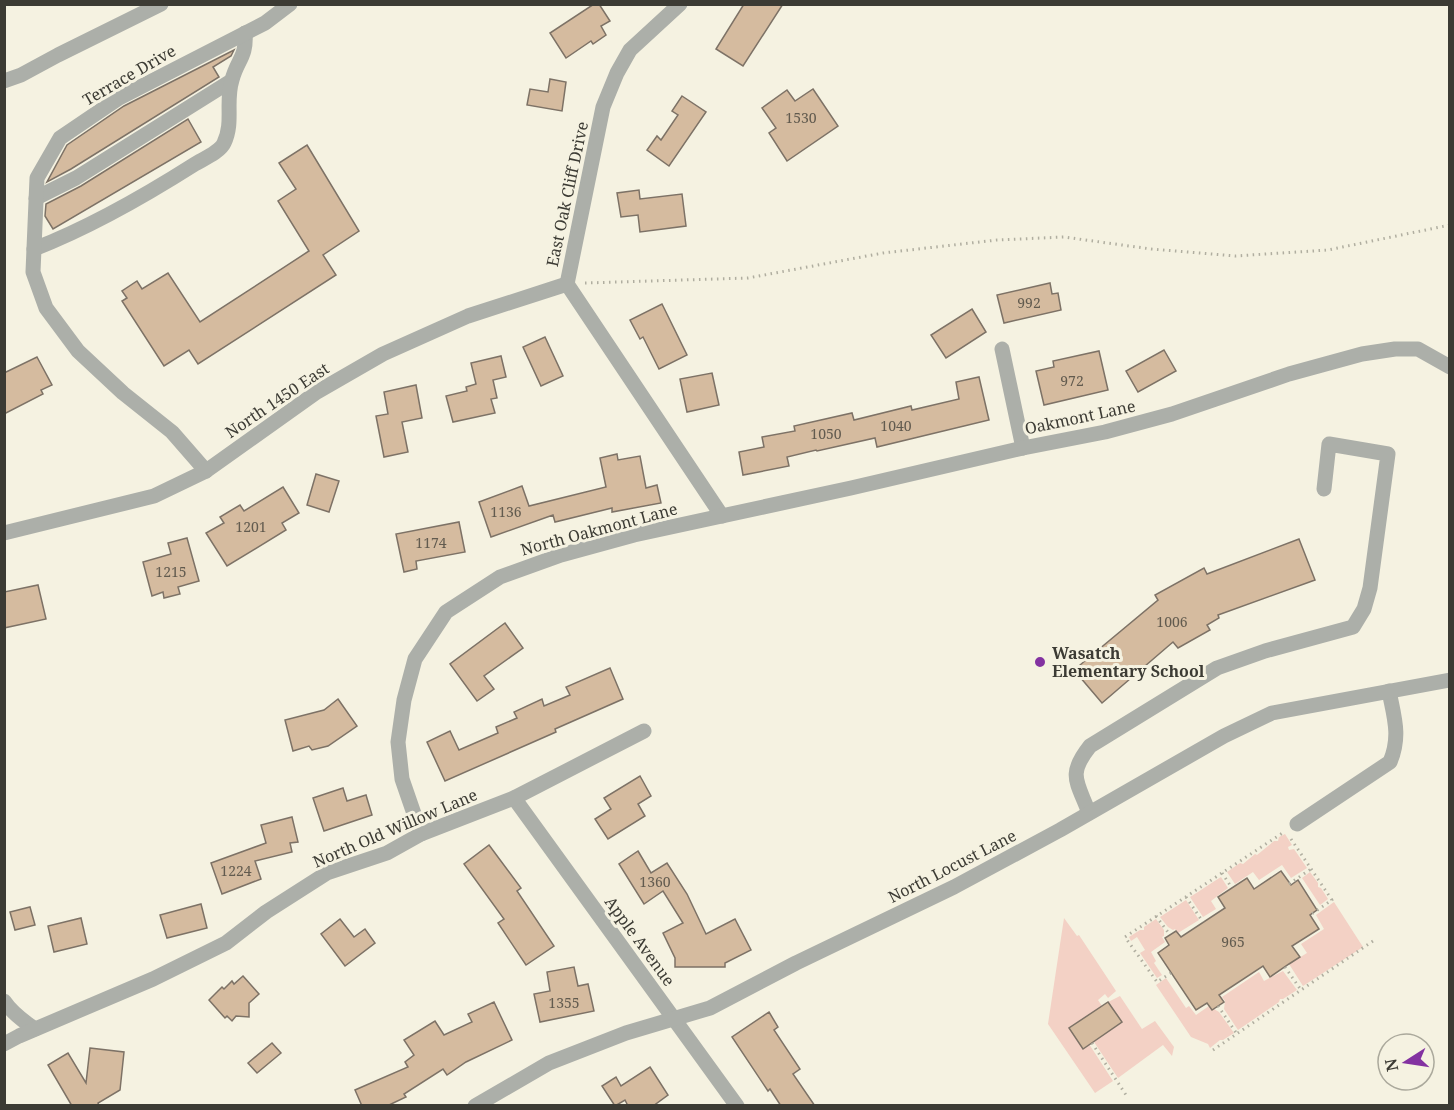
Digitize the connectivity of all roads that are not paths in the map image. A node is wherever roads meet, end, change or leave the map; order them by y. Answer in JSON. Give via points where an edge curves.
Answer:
{"nodes":[{"id":1,"x":161,"y":4,"type":"edge"},
{"id":2,"x":290,"y":4,"type":"edge"},
{"id":3,"x":680,"y":4,"type":"edge"},
{"id":4,"x":245,"y":33,"type":"junction"},
{"id":5,"x":4,"y":81,"type":"edge"},
{"id":6,"x":231,"y":81,"type":"junction"},
{"id":7,"x":36,"y":198,"type":"junction"},
{"id":8,"x":34,"y":249,"type":"junction"},
{"id":9,"x":567,"y":284,"type":"junction"},
{"id":10,"x":1002,"y":349,"type":"dead end"},
{"id":11,"x":1444,"y":364,"type":"edge"},
{"id":12,"x":1023,"y":448,"type":"junction"},
{"id":13,"x":206,"y":471,"type":"junction"},
{"id":14,"x":1324,"y":489,"type":"dead end"},
{"id":15,"x":722,"y":516,"type":"junction"},
{"id":16,"x":4,"y":533,"type":"edge"},
{"id":17,"x":1449,"y":680,"type":"edge"},
{"id":18,"x":1389,"y":691,"type":"junction"},
{"id":19,"x":644,"y":730,"type":"dead end"},
{"id":20,"x":514,"y":798,"type":"junction"},
{"id":21,"x":1089,"y":813,"type":"junction"},
{"id":22,"x":1297,"y":824,"type":"dead end"},
{"id":23,"x":421,"y":834,"type":"junction"},
{"id":24,"x":4,"y":1001,"type":"edge"},
{"id":25,"x":674,"y":1019,"type":"junction"},
{"id":26,"x":35,"y":1029,"type":"junction"},
{"id":27,"x":4,"y":1044,"type":"edge"},
{"id":28,"x":476,"y":1106,"type":"edge"},
{"id":29,"x":737,"y":1106,"type":"edge"}],
"edges":[{"from":1,"to":5,"type":"street"},
{"from":2,"to":4,"type":"street","name":"Terrace Drive"},
{"from":3,"to":9,"type":"street","name":"East Oak Cliff Drive","via":[[630,50],[603,107]]},
{"from":4,"to":6,"type":"street","via":[[246,48]]},
{"from":4,"to":7,"type":"street","name":"Terrace Drive","via":[[119,98],[60,138],[37,178]]},
{"from":6,"to":7,"type":"street","via":[[76,178]]},
{"from":6,"to":8,"type":"street","via":[[230,127],[223,146],[141,199]]},
{"from":7,"to":8,"type":"street","name":"Terrace Drive"},
{"from":8,"to":13,"type":"street","name":"Terrace Drive","via":[[33,272],[46,308],[78,351],[172,432]]},
{"from":9,"to":13,"type":"street","name":"North 1450 East","via":[[468,316],[383,354],[317,392]]},
{"from":9,"to":15,"type":"street","name":"East Oak Cliff Drive"},
{"from":10,"to":12,"type":"street"},
{"from":11,"to":12,"type":"street","name":"Oakmont Lane","via":[[1418,349],[1362,354],[1172,414]]},
{"from":12,"to":15,"type":"street","name":"Oakmont Lane"},
{"from":13,"to":16,"type":"street","name":"North 1450 East","via":[[154,496]]},
{"from":14,"to":21,"type":"street","via":[[1329,444],[1388,454],[1370,588],[1353,627],[1217,668],[1090,746],[1080,759],[1075,776]]},
{"from":15,"to":23,"type":"street","name":"North Oakmont Lane","via":[[561,555],[500,577],[446,612],[415,659],[398,742],[402,779]]},
{"from":17,"to":18,"type":"street","name":"North Locust Lane"},
{"from":18,"to":21,"type":"street","name":"North Locust Lane","via":[[1272,713]]},
{"from":18,"to":22,"type":"street","via":[[1397,733],[1390,762]]},
{"from":19,"to":20,"type":"street","name":"North Old Willow Lane"},
{"from":20,"to":23,"type":"street","name":"North Old Willow Lane"},
{"from":20,"to":25,"type":"street","name":"Apple Avenue"},
{"from":21,"to":25,"type":"street","name":"North Locust Lane","via":[[954,886],[710,1008]]},
{"from":23,"to":26,"type":"street","name":"North Old Willow Lane","via":[[387,853],[327,873],[226,943]]},
{"from":24,"to":26,"type":"street"},
{"from":25,"to":28,"type":"street","name":"North Locust Lane","via":[[549,1063]]},
{"from":25,"to":29,"type":"street","name":"Apple Avenue"},
{"from":26,"to":27,"type":"street","name":"North Old Willow Lane"}]}
